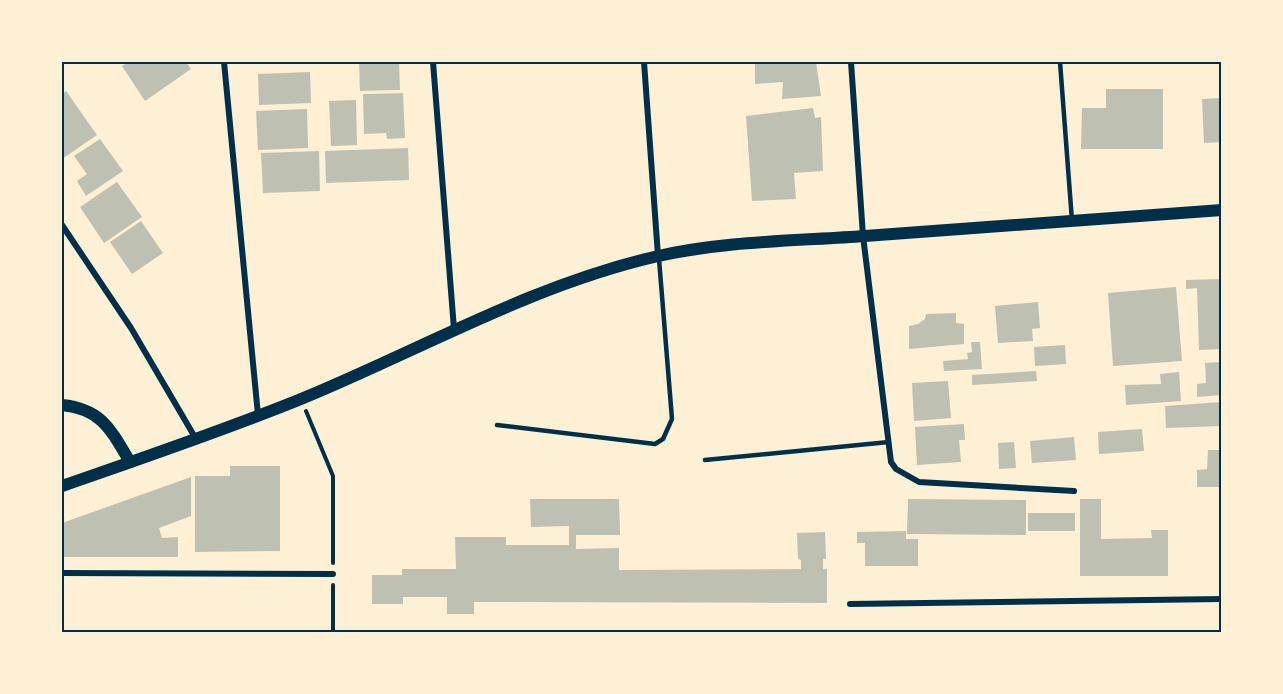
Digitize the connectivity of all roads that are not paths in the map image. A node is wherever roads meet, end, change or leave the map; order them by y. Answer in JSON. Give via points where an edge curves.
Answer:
{"nodes":[{"id":1,"x":224,"y":62,"type":"edge"},
{"id":2,"x":433,"y":62,"type":"edge"},
{"id":3,"x":644,"y":62,"type":"edge"},
{"id":4,"x":851,"y":62,"type":"edge"},
{"id":5,"x":1060,"y":62,"type":"edge"},
{"id":6,"x":1221,"y":210,"type":"edge"},
{"id":7,"x":1072,"y":221,"type":"junction"},
{"id":8,"x":62,"y":225,"type":"edge"},
{"id":9,"x":863,"y":236,"type":"junction"},
{"id":10,"x":658,"y":256,"type":"junction"},
{"id":11,"x":454,"y":329,"type":"junction"},
{"id":12,"x":62,"y":405,"type":"edge"},
{"id":13,"x":258,"y":415,"type":"junction"},
{"id":14,"x":497,"y":425,"type":"dead end"},
{"id":15,"x":196,"y":439,"type":"junction"},
{"id":16,"x":889,"y":442,"type":"junction"},
{"id":17,"x":705,"y":460,"type":"dead end"},
{"id":18,"x":130,"y":462,"type":"junction"},
{"id":19,"x":62,"y":486,"type":"edge"},
{"id":20,"x":1074,"y":491,"type":"dead end"},
{"id":21,"x":62,"y":573,"type":"edge"},
{"id":22,"x":333,"y":574,"type":"road end"},
{"id":23,"x":1221,"y":599,"type":"edge"},
{"id":24,"x":850,"y":604,"type":"dead end"}],
"edges":[{"from":1,"to":13,"type":"street"},
{"from":2,"to":11,"type":"street"},
{"from":3,"to":10,"type":"street"},
{"from":4,"to":9,"type":"street"},
{"from":5,"to":7,"type":"lane"},
{"from":6,"to":7,"type":"main road"},
{"from":7,"to":9,"type":"main road"},
{"from":8,"to":15,"type":"street","via":[[131,328]]},
{"from":9,"to":10,"type":"main road"},
{"from":9,"to":16,"type":"street"},
{"from":10,"to":11,"type":"main road","via":[[590,276]]},
{"from":10,"to":14,"type":"lane","via":[[672,419],[663,439],[655,444]]},
{"from":11,"to":13,"type":"main road","via":[[302,399]]},
{"from":12,"to":18,"type":"main road","via":[[84,408],[101,419]]},
{"from":13,"to":15,"type":"main road"},
{"from":15,"to":18,"type":"main road"},
{"from":16,"to":17,"type":"lane"},
{"from":16,"to":20,"type":"street","via":[[891,462],[896,469],[919,482]]},
{"from":18,"to":19,"type":"main road"},
{"from":21,"to":22,"type":"street"},
{"from":23,"to":24,"type":"street"}]}
